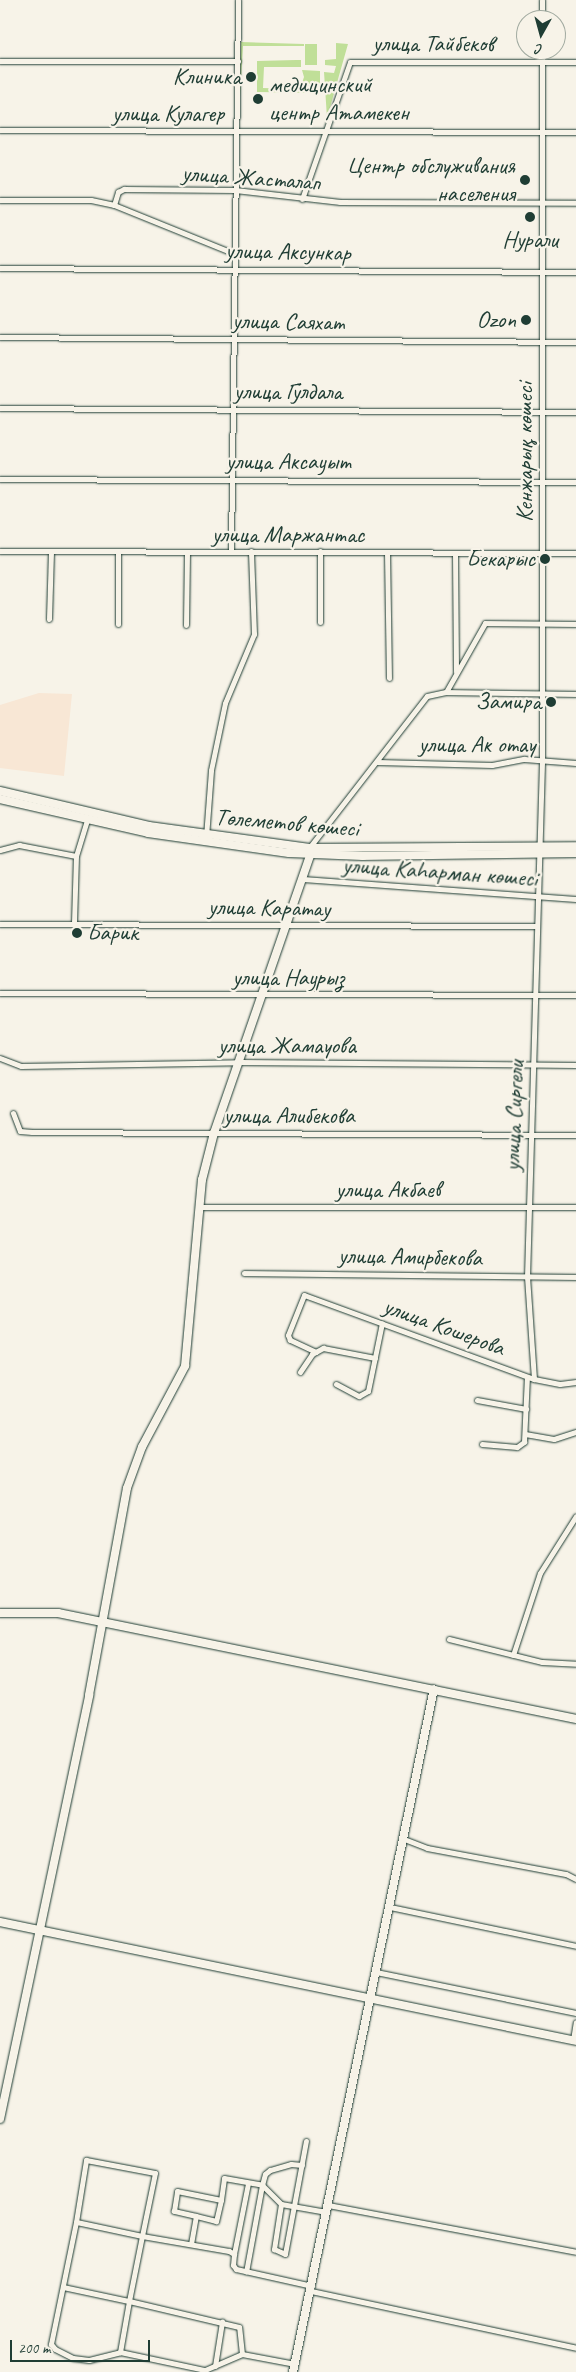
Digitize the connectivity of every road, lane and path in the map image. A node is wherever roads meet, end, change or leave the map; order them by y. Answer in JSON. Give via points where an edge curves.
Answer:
{"nodes":[{"id":1,"x":238,"y":0,"type":"edge"},
{"id":2,"x":0,"y":61,"type":"edge"},
{"id":3,"x":238,"y":61,"type":"junction"},
{"id":4,"x":542,"y":62,"type":"junction"},
{"id":5,"x":576,"y":62,"type":"edge"},
{"id":6,"x":0,"y":130,"type":"edge"},
{"id":7,"x":236,"y":131,"type":"junction"},
{"id":8,"x":328,"y":132,"type":"junction"},
{"id":9,"x":542,"y":132,"type":"junction"},
{"id":10,"x":576,"y":132,"type":"edge"},
{"id":11,"x":235,"y":190,"type":"junction"},
{"id":12,"x":302,"y":199,"type":"junction"},
{"id":13,"x":0,"y":200,"type":"edge"},
{"id":14,"x":543,"y":203,"type":"junction"},
{"id":15,"x":576,"y":203,"type":"edge"},
{"id":16,"x":114,"y":205,"type":"junction"},
{"id":17,"x":232,"y":253,"type":"junction"},
{"id":18,"x":0,"y":268,"type":"edge"},
{"id":19,"x":232,"y":268,"type":"junction"},
{"id":20,"x":542,"y":272,"type":"junction"},
{"id":21,"x":576,"y":272,"type":"edge"},
{"id":22,"x":0,"y":337,"type":"edge"},
{"id":23,"x":232,"y":339,"type":"junction"},
{"id":24,"x":542,"y":342,"type":"junction"},
{"id":25,"x":576,"y":342,"type":"edge"},
{"id":26,"x":0,"y":408,"type":"edge"},
{"id":27,"x":231,"y":409,"type":"junction"},
{"id":28,"x":542,"y":411,"type":"junction"},
{"id":29,"x":576,"y":412,"type":"edge"},
{"id":30,"x":0,"y":479,"type":"edge"},
{"id":31,"x":231,"y":479,"type":"junction"},
{"id":32,"x":542,"y":482,"type":"junction"},
{"id":33,"x":576,"y":482,"type":"edge"},
{"id":34,"x":0,"y":551,"type":"edge"},
{"id":35,"x":251,"y":551,"type":"junction"},
{"id":36,"x":320,"y":551,"type":"junction"},
{"id":37,"x":51,"y":552,"type":"junction"},
{"id":38,"x":118,"y":552,"type":"junction"},
{"id":39,"x":231,"y":552,"type":"junction"},
{"id":40,"x":387,"y":552,"type":"junction"},
{"id":41,"x":187,"y":553,"type":"junction"},
{"id":42,"x":455,"y":553,"type":"junction"},
{"id":43,"x":542,"y":553,"type":"junction"},
{"id":44,"x":576,"y":553,"type":"edge"},
{"id":45,"x":49,"y":619,"type":"dead end"},
{"id":46,"x":320,"y":622,"type":"dead end"},
{"id":47,"x":118,"y":624,"type":"dead end"},
{"id":48,"x":186,"y":624,"type":"dead end"},
{"id":49,"x":542,"y":624,"type":"junction"},
{"id":50,"x":576,"y":624,"type":"edge"},
{"id":51,"x":456,"y":673,"type":"junction"},
{"id":52,"x":389,"y":678,"type":"dead end"},
{"id":53,"x":446,"y":692,"type":"junction"},
{"id":54,"x":542,"y":694,"type":"junction"},
{"id":55,"x":576,"y":694,"type":"edge"},
{"id":56,"x":378,"y":762,"type":"junction"},
{"id":57,"x":542,"y":762,"type":"junction"},
{"id":58,"x":576,"y":763,"type":"edge"},
{"id":59,"x":0,"y":791,"type":"edge"},
{"id":60,"x":0,"y":798,"type":"edge"},
{"id":61,"x":87,"y":819,"type":"junction"},
{"id":62,"x":206,"y":839,"type":"junction"},
{"id":63,"x":576,"y":846,"type":"edge"},
{"id":64,"x":0,"y":850,"type":"edge"},
{"id":65,"x":540,"y":850,"type":"junction"},
{"id":66,"x":310,"y":852,"type":"junction"},
{"id":67,"x":576,"y":853,"type":"edge"},
{"id":68,"x":76,"y":856,"type":"junction"},
{"id":69,"x":302,"y":879,"type":"junction"},
{"id":70,"x":538,"y":898,"type":"junction"},
{"id":71,"x":576,"y":900,"type":"edge"},
{"id":72,"x":74,"y":923,"type":"junction"},
{"id":73,"x":0,"y":924,"type":"edge"},
{"id":74,"x":284,"y":926,"type":"junction"},
{"id":75,"x":537,"y":926,"type":"junction"},
{"id":76,"x":0,"y":993,"type":"edge"},
{"id":77,"x":576,"y":995,"type":"edge"},
{"id":78,"x":261,"y":996,"type":"junction"},
{"id":79,"x":534,"y":997,"type":"junction"},
{"id":80,"x":0,"y":1058,"type":"edge"},
{"id":81,"x":240,"y":1062,"type":"junction"},
{"id":82,"x":533,"y":1065,"type":"junction"},
{"id":83,"x":576,"y":1065,"type":"edge"},
{"id":84,"x":13,"y":1113,"type":"dead end"},
{"id":85,"x":214,"y":1133,"type":"junction"},
{"id":86,"x":531,"y":1135,"type":"junction"},
{"id":87,"x":576,"y":1135,"type":"edge"},
{"id":88,"x":201,"y":1207,"type":"junction"},
{"id":89,"x":529,"y":1207,"type":"junction"},
{"id":90,"x":576,"y":1207,"type":"edge"},
{"id":91,"x":244,"y":1273,"type":"dead end"},
{"id":92,"x":527,"y":1277,"type":"junction"},
{"id":93,"x":576,"y":1277,"type":"edge"},
{"id":94,"x":382,"y":1323,"type":"junction"},
{"id":95,"x":316,"y":1352,"type":"junction"},
{"id":96,"x":375,"y":1358,"type":"junction"},
{"id":97,"x":300,"y":1372,"type":"dead end"},
{"id":98,"x":527,"y":1377,"type":"junction"},
{"id":99,"x":534,"y":1379,"type":"junction"},
{"id":100,"x":576,"y":1382,"type":"edge"},
{"id":101,"x":336,"y":1384,"type":"dead end"},
{"id":102,"x":477,"y":1400,"type":"dead end"},
{"id":103,"x":526,"y":1409,"type":"junction"},
{"id":104,"x":576,"y":1432,"type":"edge"},
{"id":105,"x":525,"y":1434,"type":"junction"},
{"id":106,"x":482,"y":1444,"type":"dead end"},
{"id":107,"x":576,"y":1516,"type":"edge"},
{"id":108,"x":0,"y":1613,"type":"edge"},
{"id":109,"x":103,"y":1622,"type":"junction"},
{"id":110,"x":449,"y":1639,"type":"dead end"},
{"id":111,"x":512,"y":1655,"type":"junction"},
{"id":112,"x":576,"y":1664,"type":"edge"},
{"id":113,"x":434,"y":1689,"type":"junction"},
{"id":114,"x":576,"y":1719,"type":"edge"},
{"id":115,"x":404,"y":1839,"type":"junction"},
{"id":116,"x":576,"y":1879,"type":"edge"},
{"id":117,"x":390,"y":1908,"type":"junction"},
{"id":118,"x":0,"y":1922,"type":"edge"},
{"id":119,"x":40,"y":1930,"type":"junction"},
{"id":120,"x":576,"y":1946,"type":"edge"},
{"id":121,"x":376,"y":1972,"type":"junction"},
{"id":122,"x":370,"y":1999,"type":"junction"},
{"id":123,"x":576,"y":2012,"type":"edge"},
{"id":124,"x":576,"y":2022,"type":"edge"},
{"id":125,"x":574,"y":2041,"type":"edge"},
{"id":126,"x":0,"y":2119,"type":"edge"},
{"id":127,"x":306,"y":2141,"type":"dead end"},
{"id":128,"x":302,"y":2165,"type":"junction"},
{"id":129,"x":248,"y":2182,"type":"junction"},
{"id":130,"x":262,"y":2185,"type":"junction"},
{"id":131,"x":221,"y":2200,"type":"junction"},
{"id":132,"x":281,"y":2204,"type":"junction"},
{"id":133,"x":295,"y":2207,"type":"junction"},
{"id":134,"x":327,"y":2209,"type":"junction"},
{"id":135,"x":196,"y":2216,"type":"junction"},
{"id":136,"x":76,"y":2222,"type":"junction"},
{"id":137,"x":142,"y":2236,"type":"junction"},
{"id":138,"x":191,"y":2244,"type":"junction"},
{"id":139,"x":576,"y":2252,"type":"edge"},
{"id":140,"x":234,"y":2254,"type":"junction"},
{"id":141,"x":246,"y":2272,"type":"junction"},
{"id":142,"x":63,"y":2287,"type":"junction"},
{"id":143,"x":312,"y":2288,"type":"junction"},
{"id":144,"x":129,"y":2301,"type":"junction"},
{"id":145,"x":222,"y":2322,"type":"junction"},
{"id":146,"x":576,"y":2348,"type":"edge"},
{"id":147,"x":120,"y":2352,"type":"junction"},
{"id":148,"x":242,"y":2354,"type":"junction"},
{"id":149,"x":215,"y":2366,"type":"junction"},
{"id":150,"x":294,"y":2368,"type":"edge"}],
"edges":[{"from":1,"to":3,"type":"street"},
{"from":2,"to":3,"type":"street"},
{"from":3,"to":7,"type":"street"},
{"from":4,"to":5,"type":"street","name":"улица Тайбеков"},
{"from":4,"to":8,"type":"street","name":"улица Тайбеков","via":[[353,61],[347,66]]},
{"from":4,"to":9,"type":"street","name":"Кенжарық көшесі"},
{"from":6,"to":7,"type":"street","name":"улица Кулагер"},
{"from":7,"to":8,"type":"street","name":"улица Кулагер"},
{"from":7,"to":11,"type":"street"},
{"from":8,"to":9,"type":"street","name":"улица Кулагер"},
{"from":8,"to":12,"type":"street"},
{"from":9,"to":10,"type":"street","name":"улица Кулагер"},
{"from":9,"to":14,"type":"street","name":"Кенжарық көшесі"},
{"from":11,"to":12,"type":"street","name":"улица Жасталап"},
{"from":11,"to":16,"type":"street","name":"улица Жасталап","via":[[124,189],[118,192]]},
{"from":11,"to":17,"type":"street"},
{"from":12,"to":14,"type":"street","name":"улица Жасталап"},
{"from":13,"to":16,"type":"street","via":[[91,200]]},
{"from":14,"to":15,"type":"street","name":"улица Жасталап"},
{"from":14,"to":20,"type":"street","name":"Кенжарық көшесі"},
{"from":16,"to":17,"type":"street"},
{"from":17,"to":19,"type":"street"},
{"from":18,"to":19,"type":"street","name":"улица Аксункар"},
{"from":19,"to":20,"type":"street","name":"улица Аксункар"},
{"from":19,"to":23,"type":"street"},
{"from":20,"to":21,"type":"street","name":"улица Аксункар"},
{"from":20,"to":24,"type":"street","name":"Кенжарық көшесі"},
{"from":22,"to":23,"type":"street","name":"улица Саяхат"},
{"from":23,"to":24,"type":"street","name":"улица Саяхат"},
{"from":23,"to":27,"type":"street"},
{"from":24,"to":25,"type":"street","name":"улица Саяхат"},
{"from":24,"to":28,"type":"street","name":"Кенжарық көшесі"},
{"from":26,"to":27,"type":"street","name":"улица Гулдала"},
{"from":27,"to":28,"type":"street","name":"улица Гулдала"},
{"from":27,"to":31,"type":"street"},
{"from":28,"to":29,"type":"street","name":"улица Гулдала"},
{"from":28,"to":32,"type":"street","name":"Кенжарық көшесі"},
{"from":30,"to":31,"type":"street","name":"улица Аксауыт"},
{"from":31,"to":32,"type":"street","name":"улица Аксауыт"},
{"from":31,"to":39,"type":"street"},
{"from":32,"to":33,"type":"street","name":"улица Аксауыт"},
{"from":32,"to":43,"type":"street","name":"Кенжарық көшесі"},
{"from":34,"to":37,"type":"street","name":"улица Маржантас"},
{"from":35,"to":36,"type":"street","name":"улица Маржантас"},
{"from":35,"to":39,"type":"street","name":"улица Маржантас"},
{"from":35,"to":62,"type":"street","via":[[254,634],[225,703],[211,770]]},
{"from":36,"to":40,"type":"street","name":"улица Маржантас"},
{"from":36,"to":46,"type":"street"},
{"from":37,"to":38,"type":"street","name":"улица Маржантас"},
{"from":37,"to":45,"type":"street"},
{"from":38,"to":41,"type":"street","name":"улица Маржантас"},
{"from":38,"to":47,"type":"street"},
{"from":39,"to":41,"type":"street","name":"улица Маржантас"},
{"from":40,"to":42,"type":"street","name":"улица Маржантас"},
{"from":40,"to":52,"type":"street"},
{"from":41,"to":48,"type":"street"},
{"from":42,"to":43,"type":"street","name":"улица Маржантас"},
{"from":42,"to":51,"type":"street"},
{"from":43,"to":44,"type":"street","name":"улица Маржантас"},
{"from":43,"to":49,"type":"street","name":"Кенжарық көшесі"},
{"from":49,"to":50,"type":"street"},
{"from":49,"to":51,"type":"street","via":[[485,622]]},
{"from":49,"to":54,"type":"street","name":"Кенжарық көшесі"},
{"from":51,"to":53,"type":"street"},
{"from":53,"to":54,"type":"street"},
{"from":53,"to":56,"type":"street","via":[[427,696]]},
{"from":54,"to":55,"type":"street"},
{"from":54,"to":57,"type":"street","name":"Кенжарық көшесі"},
{"from":56,"to":57,"type":"street","name":"улица Ак отау","via":[[492,765],[524,759]]},
{"from":56,"to":66,"type":"street"},
{"from":57,"to":58,"type":"street","name":"улица Ак отау"},
{"from":57,"to":65,"type":"street","name":"Кенжарық көшесі"},
{"from":59,"to":62,"type":"street","name":"Төлеметов көшесі"},
{"from":60,"to":61,"type":"street","name":"Төлеметов көшесі"},
{"from":61,"to":62,"type":"street","name":"Төлеметов көшесі"},
{"from":61,"to":68,"type":"street"},
{"from":62,"to":66,"type":"street","name":"Төлеметов көшесі"},
{"from":63,"to":65,"type":"street","name":"Төлеметов көшесі"},
{"from":64,"to":68,"type":"street","via":[[19,845]]},
{"from":65,"to":66,"type":"street","name":"Төлеметов көшесі"},
{"from":65,"to":67,"type":"street","name":"Төлеметов көшесі"},
{"from":65,"to":70,"type":"street","name":"улица Сиргели"},
{"from":66,"to":69,"type":"street"},
{"from":68,"to":72,"type":"street"},
{"from":69,"to":70,"type":"street","name":"улица Каһарман көшесі"},
{"from":69,"to":74,"type":"street"},
{"from":70,"to":71,"type":"street","name":"улица Каһарман көшесі"},
{"from":70,"to":75,"type":"street","name":"улица Сиргели"},
{"from":72,"to":73,"type":"street","name":"улица Каратау"},
{"from":72,"to":74,"type":"street","name":"улица Каратау"},
{"from":74,"to":75,"type":"street","name":"улица Каратау"},
{"from":74,"to":78,"type":"street"},
{"from":75,"to":79,"type":"street","name":"улица Сиргели"},
{"from":76,"to":78,"type":"street","name":"улица Наурыз"},
{"from":77,"to":79,"type":"street","name":"улица Наурыз"},
{"from":78,"to":79,"type":"street","name":"улица Наурыз"},
{"from":78,"to":81,"type":"street"},
{"from":79,"to":82,"type":"street","name":"улица Сиргели"},
{"from":80,"to":81,"type":"street","name":"улица Жамауова","via":[[21,1066]]},
{"from":81,"to":82,"type":"street","name":"улица Жамауова"},
{"from":81,"to":85,"type":"street"},
{"from":82,"to":83,"type":"street","name":"улица Жамауова"},
{"from":82,"to":86,"type":"street","name":"улица Сиргели"},
{"from":84,"to":85,"type":"street","name":"улица Алибекова","via":[[20,1131]]},
{"from":85,"to":86,"type":"street","name":"улица Алибекова"},
{"from":85,"to":88,"type":"street","via":[[202,1180]]},
{"from":86,"to":87,"type":"street","name":"улица Алибекова"},
{"from":86,"to":89,"type":"street","name":"улица Сиргели"},
{"from":88,"to":89,"type":"street","name":"улица Акбаев"},
{"from":88,"to":109,"type":"street","via":[[185,1366],[142,1447],[127,1488]]},
{"from":89,"to":90,"type":"street","name":"улица Акбаев"},
{"from":89,"to":92,"type":"street","name":"улица Сиргели"},
{"from":91,"to":92,"type":"street","name":"улица Амирбекова"},
{"from":92,"to":93,"type":"street","name":"улица Амирбекова"},
{"from":92,"to":99,"type":"street","name":"улица Сиргели"},
{"from":94,"to":95,"type":"street","name":"улица Кошерова","via":[[306,1295],[302,1297],[288,1336]]},
{"from":94,"to":96,"type":"street"},
{"from":94,"to":98,"type":"street","name":"улица Кошерова"},
{"from":95,"to":96,"type":"street","via":[[323,1348]]},
{"from":95,"to":97,"type":"street"},
{"from":96,"to":101,"type":"street","via":[[368,1391],[364,1395],[359,1396]]},
{"from":98,"to":99,"type":"street","name":"улица Кошерова"},
{"from":98,"to":103,"type":"street"},
{"from":99,"to":100,"type":"street","name":"улица Кошерова","via":[[560,1384]]},
{"from":102,"to":103,"type":"street"},
{"from":103,"to":105,"type":"street"},
{"from":104,"to":105,"type":"street","via":[[541,1440]]},
{"from":105,"to":106,"type":"street","via":[[524,1442],[517,1447]]},
{"from":107,"to":111,"type":"street","via":[[540,1573]]},
{"from":108,"to":109,"type":"street","via":[[58,1613]]},
{"from":109,"to":113,"type":"street"},
{"from":109,"to":119,"type":"street"},
{"from":110,"to":111,"type":"street"},
{"from":111,"to":112,"type":"street","via":[[542,1662]]},
{"from":113,"to":114,"type":"street"},
{"from":113,"to":115,"type":"street"},
{"from":115,"to":116,"type":"street","via":[[427,1848],[566,1874]]},
{"from":115,"to":117,"type":"street"},
{"from":117,"to":120,"type":"street"},
{"from":117,"to":121,"type":"street"},
{"from":118,"to":119,"type":"street"},
{"from":119,"to":122,"type":"street"},
{"from":119,"to":126,"type":"street"},
{"from":121,"to":122,"type":"street"},
{"from":121,"to":123,"type":"street"},
{"from":122,"to":125,"type":"street"},
{"from":122,"to":134,"type":"street"},
{"from":124,"to":125,"type":"street"},
{"from":127,"to":128,"type":"street"},
{"from":128,"to":130,"type":"street","via":[[291,2164],[270,2170],[265,2174]]},
{"from":128,"to":133,"type":"street"},
{"from":129,"to":130,"type":"street"},
{"from":129,"to":131,"type":"street","via":[[224,2178]]},
{"from":129,"to":140,"type":"street"},
{"from":130,"to":132,"type":"street"},
{"from":130,"to":141,"type":"street"},
{"from":131,"to":135,"type":"street","via":[[216,2221]]},
{"from":131,"to":135,"type":"street","via":[[177,2191],[174,2211]]},
{"from":132,"to":133,"type":"street"},
{"from":132,"to":133,"type":"street","via":[[274,2250],[280,2254],[287,2252]]},
{"from":133,"to":134,"type":"street"},
{"from":134,"to":139,"type":"street"},
{"from":134,"to":143,"type":"street"},
{"from":135,"to":138,"type":"street"},
{"from":136,"to":137,"type":"street"},
{"from":136,"to":137,"type":"street","via":[[86,2160],[155,2173]]},
{"from":136,"to":142,"type":"street"},
{"from":137,"to":138,"type":"street"},
{"from":137,"to":144,"type":"street"},
{"from":138,"to":140,"type":"street"},
{"from":140,"to":141,"type":"street","via":[[234,2267]]},
{"from":141,"to":143,"type":"street"},
{"from":142,"to":144,"type":"street"},
{"from":142,"to":147,"type":"street","via":[[51,2344],[55,2349],[73,2358],[89,2360]]},
{"from":143,"to":146,"type":"street"},
{"from":143,"to":150,"type":"street"},
{"from":144,"to":145,"type":"street"},
{"from":144,"to":147,"type":"street"},
{"from":145,"to":148,"type":"street","via":[[239,2327]]},
{"from":145,"to":149,"type":"street"},
{"from":147,"to":149,"type":"street","via":[[205,2370]]},
{"from":148,"to":149,"type":"street"},
{"from":148,"to":150,"type":"street"}]}
